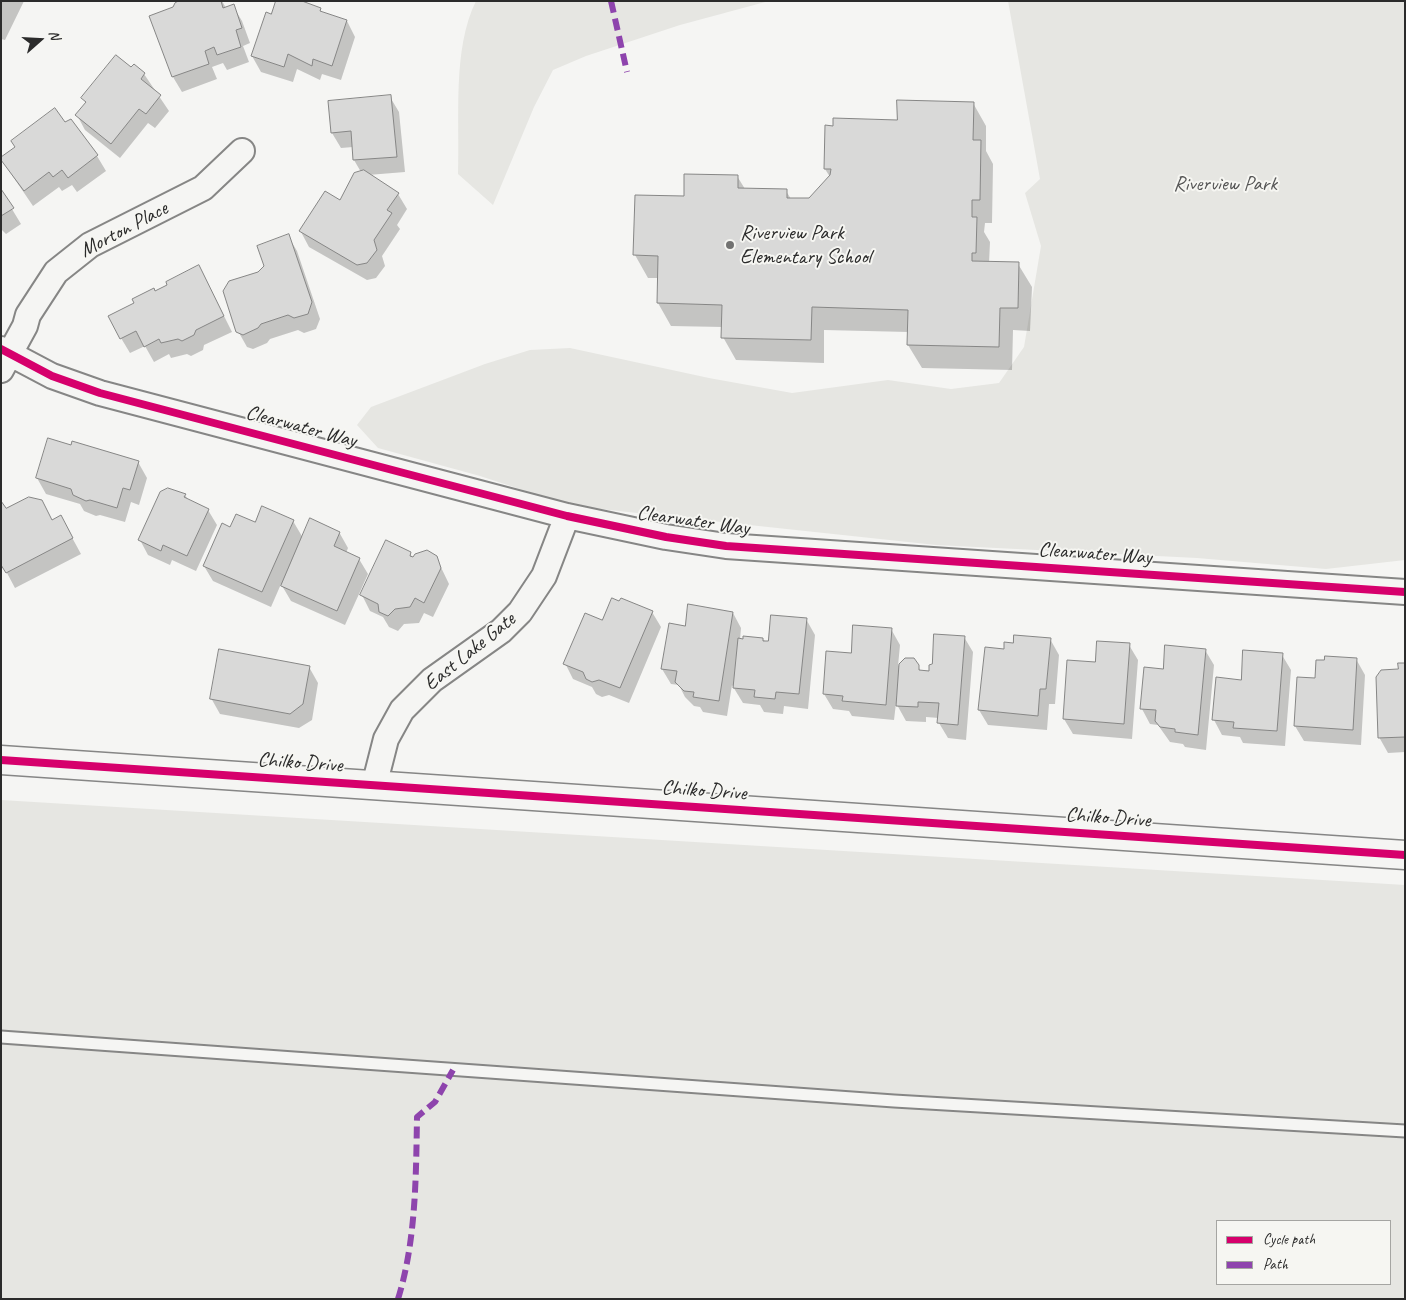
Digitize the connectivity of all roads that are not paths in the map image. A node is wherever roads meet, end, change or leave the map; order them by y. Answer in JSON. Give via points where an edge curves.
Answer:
{"nodes":[{"id":1,"x":242,"y":151,"type":"dead end"},
{"id":2,"x":4,"y":358,"type":"edge"},
{"id":3,"x":567,"y":516,"type":"junction"},
{"id":4,"x":1405,"y":592,"type":"edge"},
{"id":5,"x":1,"y":760,"type":"edge"},
{"id":6,"x":374,"y":786,"type":"junction"},
{"id":7,"x":1405,"y":855,"type":"edge"},
{"id":8,"x":1,"y":1036,"type":"edge"},
{"id":9,"x":1405,"y":1131,"type":"edge"}],
"edges":[{"from":1,"to":2,"type":"street","name":"Morton Place","via":[[203,188],[90,245],[56,272]]},
{"from":2,"to":3,"type":"street","name":"Clearwater Way","via":[[100,393]]},
{"from":3,"to":4,"type":"street","name":"Clearwater Way","via":[[666,538],[726,546]]},
{"from":3,"to":6,"type":"street","name":"East Lake Gate","via":[[544,576],[520,612],[501,631],[432,680],[402,710],[386,739]]},
{"from":5,"to":6,"type":"street","name":"Chilko Drive"},
{"from":6,"to":7,"type":"street","name":"Chilko Drive"},
{"from":8,"to":9,"type":"lane","via":[[884,1101]]}]}
